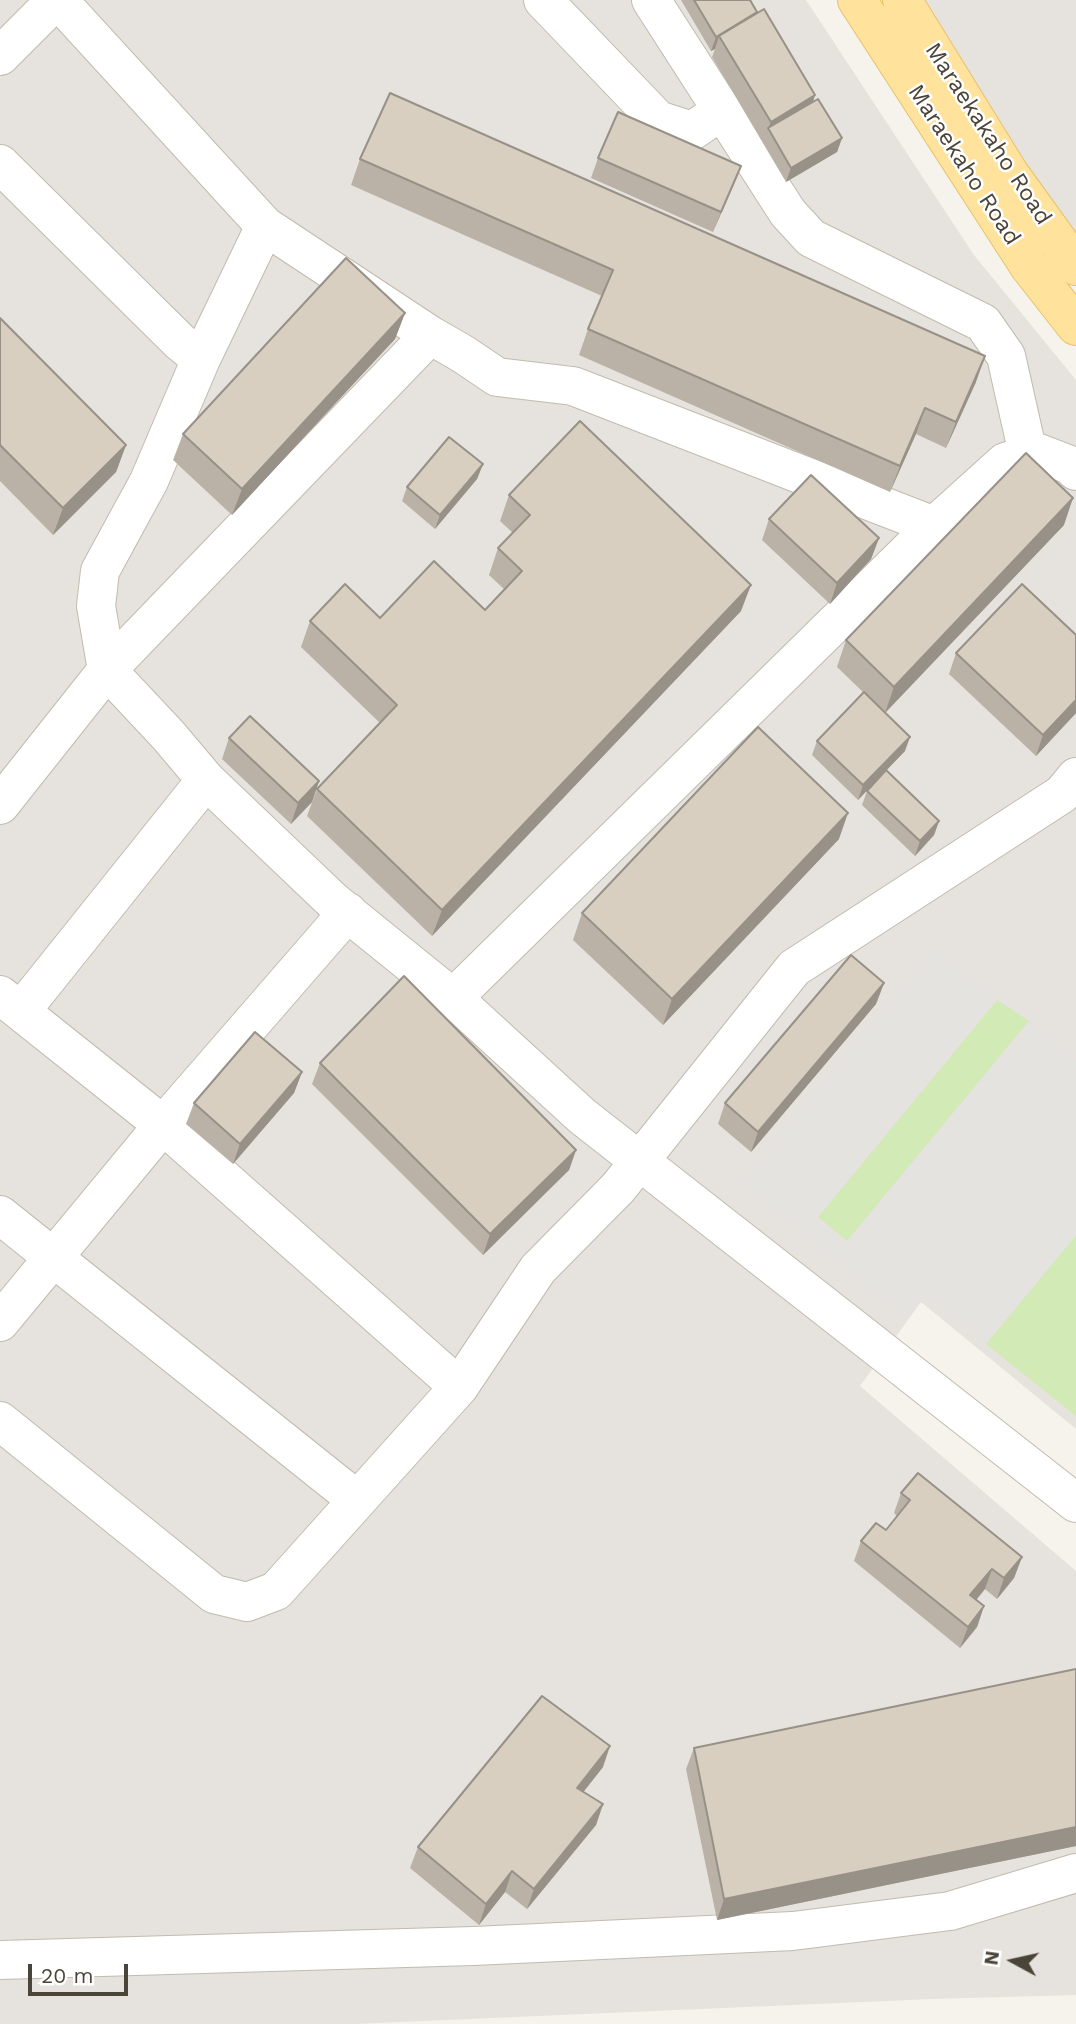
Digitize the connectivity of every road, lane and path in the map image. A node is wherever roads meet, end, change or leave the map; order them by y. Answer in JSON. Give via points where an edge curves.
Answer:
{"nodes":[{"id":1,"x":57,"y":0,"type":"edge"},
{"id":2,"x":543,"y":0,"type":"edge"},
{"id":3,"x":651,"y":0,"type":"edge"},
{"id":4,"x":857,"y":0,"type":"edge"},
{"id":5,"x":902,"y":0,"type":"edge"},
{"id":6,"x":0,"y":56,"type":"edge"},
{"id":7,"x":723,"y":110,"type":"junction"},
{"id":8,"x":0,"y":164,"type":"edge"},
{"id":9,"x":265,"y":226,"type":"junction"},
{"id":10,"x":1076,"y":266,"type":"edge"},
{"id":11,"x":1076,"y":326,"type":"edge"},
{"id":12,"x":430,"y":335,"type":"junction"},
{"id":13,"x":201,"y":359,"type":"junction"},
{"id":14,"x":1028,"y":454,"type":"junction"},
{"id":15,"x":1076,"y":471,"type":"edge"},
{"id":16,"x":934,"y":526,"type":"junction"},
{"id":17,"x":107,"y":670,"type":"junction"},
{"id":18,"x":1076,"y":777,"type":"edge"},
{"id":19,"x":206,"y":780,"type":"junction"},
{"id":20,"x":0,"y":805,"type":"edge"},
{"id":21,"x":348,"y":912,"type":"junction"},
{"id":22,"x":453,"y":998,"type":"junction"},
{"id":23,"x":10,"y":1003,"type":"edge"},
{"id":24,"x":163,"y":1125,"type":"junction"},
{"id":25,"x":639,"y":1162,"type":"junction"},
{"id":26,"x":0,"y":1215,"type":"edge"},
{"id":27,"x":54,"y":1257,"type":"junction"},
{"id":28,"x":0,"y":1322,"type":"edge"},
{"id":29,"x":459,"y":1387,"type":"junction"},
{"id":30,"x":0,"y":1421,"type":"edge"},
{"id":31,"x":357,"y":1500,"type":"junction"},
{"id":32,"x":1076,"y":1503,"type":"edge"},
{"id":33,"x":1076,"y":1873,"type":"edge"},
{"id":34,"x":0,"y":1960,"type":"edge"}],
"edges":[{"from":1,"to":6,"type":"lane"},
{"from":1,"to":9,"type":"lane"},
{"from":2,"to":7,"type":"lane","via":[[658,120],[692,131]]},
{"from":3,"to":7,"type":"lane"},
{"from":4,"to":11,"type":"main road","name":"Maraekaho Road","via":[[1029,266]]},
{"from":5,"to":10,"type":"main road","name":"Maraekakaho Road","via":[[1009,173]]},
{"from":7,"to":14,"type":"lane","via":[[788,213],[811,238],[983,323],[1006,356]]},
{"from":8,"to":13,"type":"lane"},
{"from":9,"to":12,"type":"lane"},
{"from":9,"to":13,"type":"lane"},
{"from":12,"to":16,"type":"lane","via":[[497,377],[573,386]]},
{"from":12,"to":17,"type":"lane"},
{"from":13,"to":17,"type":"lane","via":[[149,481],[100,571],[96,606]]},
{"from":14,"to":15,"type":"lane","via":[[1035,452]]},
{"from":14,"to":16,"type":"lane","via":[[1005,461]]},
{"from":16,"to":22,"type":"lane"},
{"from":17,"to":19,"type":"lane"},
{"from":17,"to":20,"type":"lane"},
{"from":18,"to":25,"type":"lane","via":[[1062,794],[794,968]]},
{"from":19,"to":21,"type":"lane"},
{"from":19,"to":23,"type":"lane"},
{"from":21,"to":22,"type":"lane"},
{"from":21,"to":24,"type":"lane"},
{"from":22,"to":25,"type":"lane"},
{"from":23,"to":24,"type":"lane"},
{"from":24,"to":27,"type":"lane"},
{"from":24,"to":29,"type":"lane"},
{"from":25,"to":29,"type":"lane","via":[[538,1269]]},
{"from":25,"to":32,"type":"lane"},
{"from":26,"to":27,"type":"lane"},
{"from":27,"to":28,"type":"lane"},
{"from":27,"to":31,"type":"lane"},
{"from":29,"to":31,"type":"lane"},
{"from":30,"to":31,"type":"lane","via":[[214,1594],[247,1602],[276,1591]]},
{"from":33,"to":34,"type":"lane","via":[[950,1911],[793,1931]]}]}
